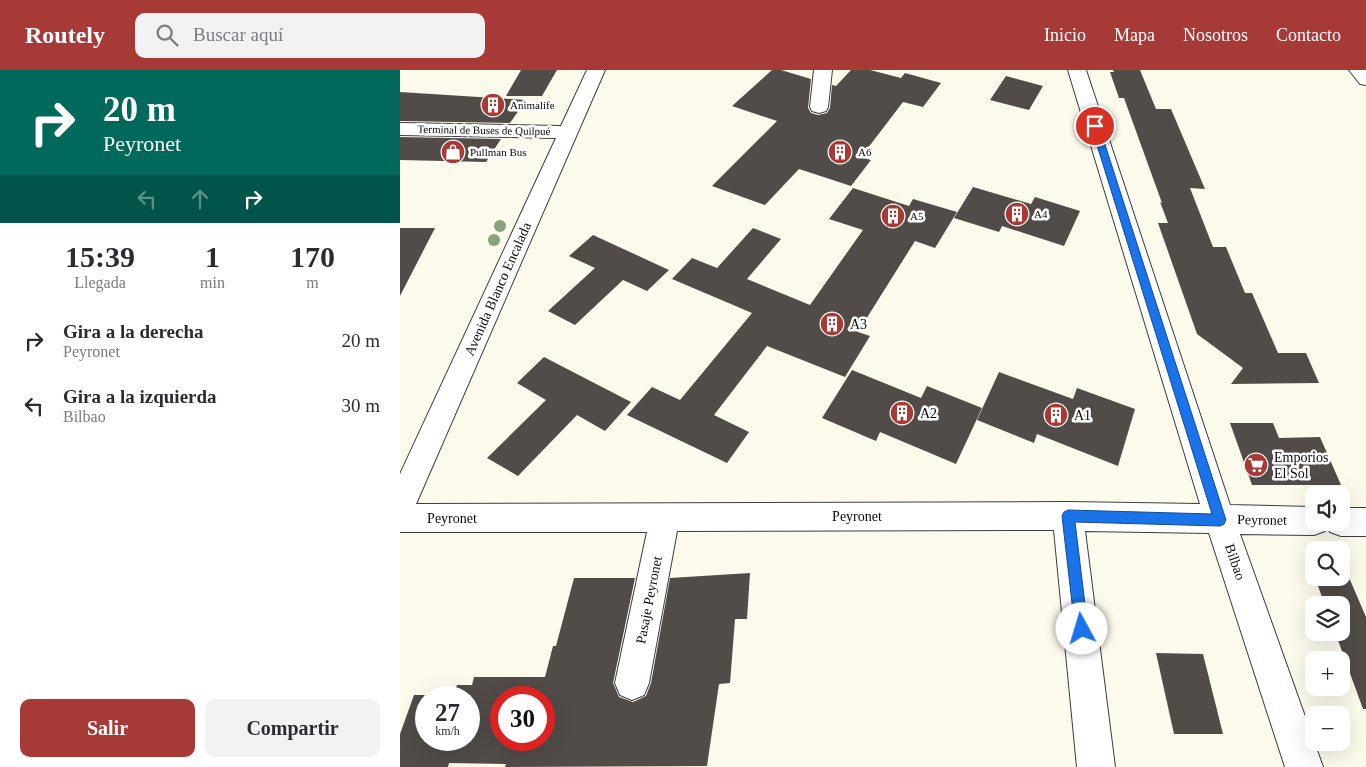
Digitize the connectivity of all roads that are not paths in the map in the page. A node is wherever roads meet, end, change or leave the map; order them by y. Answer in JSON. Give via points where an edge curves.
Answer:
{"nodes":[{"id":1,"x":596,"y":70,"type":"edge"},
{"id":2,"x":823,"y":70,"type":"edge"},
{"id":3,"x":1077,"y":70,"type":"edge"},
{"id":4,"x":1358,"y":70,"type":"edge"},
{"id":5,"x":1366,"y":80,"type":"edge"},
{"id":6,"x":819,"y":107,"type":"dead end"},
{"id":7,"x":400,"y":129,"type":"edge"},
{"id":8,"x":568,"y":132,"type":"junction"},
{"id":9,"x":400,"y":507,"type":"edge"},
{"id":10,"x":665,"y":516,"type":"junction"},
{"id":11,"x":1068,"y":516,"type":"junction"},
{"id":12,"x":400,"y":518,"type":"edge"},
{"id":13,"x":1220,"y":520,"type":"junction"},
{"id":14,"x":1305,"y":521,"type":"edge"},
{"id":15,"x":1350,"y":522,"type":"edge"},
{"id":16,"x":1366,"y":522,"type":"edge"},
{"id":17,"x":632,"y":683,"type":"dead end"},
{"id":18,"x":1096,"y":767,"type":"edge"},
{"id":19,"x":1304,"y":767,"type":"edge"}],
"edges":[{"from":1,"to":8,"type":"street","name":"Avenida Blanco Encalada"},
{"from":2,"to":6,"type":"street"},
{"from":3,"to":13,"type":"street","name":"Bilbao"},
{"from":4,"to":5,"type":"street"},
{"from":7,"to":8,"type":"street","name":"Terminal de Buses de Quilpué"},
{"from":8,"to":9,"type":"street","name":"Avenida Blanco Encalada"},
{"from":10,"to":11,"type":"street","name":"Peyronet"},
{"from":10,"to":12,"type":"street","name":"Peyronet"},
{"from":10,"to":17,"type":"street","name":"Pasaje Peyronet"},
{"from":11,"to":13,"type":"street","name":"Peyronet"},
{"from":11,"to":18,"type":"street"},
{"from":13,"to":14,"type":"street","name":"Peyronet"},
{"from":13,"to":19,"type":"street","name":"Bilbao"},
{"from":15,"to":16,"type":"street"}]}
